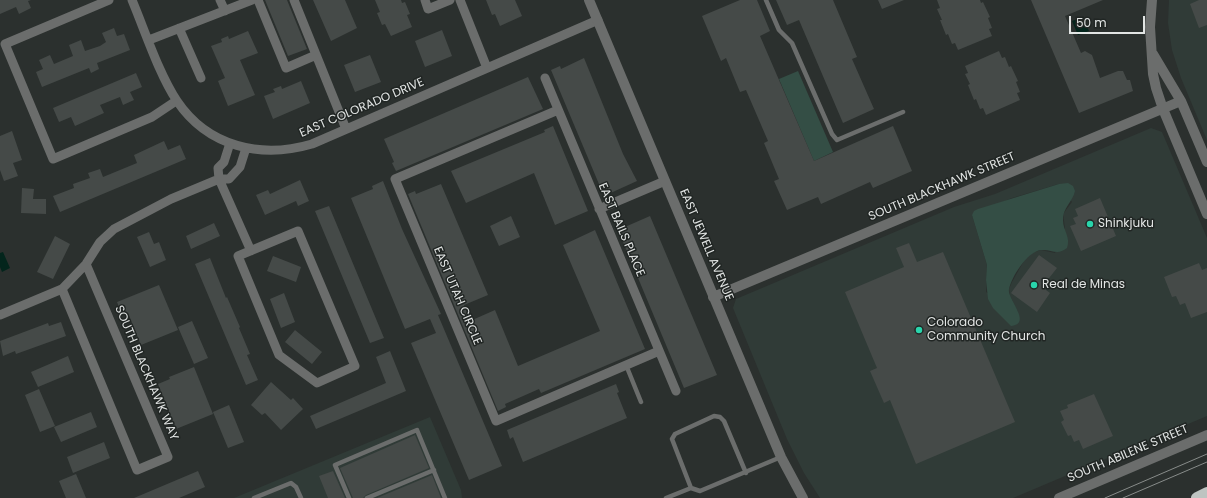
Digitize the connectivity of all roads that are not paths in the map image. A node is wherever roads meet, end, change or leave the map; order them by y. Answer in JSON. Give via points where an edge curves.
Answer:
{"nodes":[{"id":1,"x":109,"y":0,"type":"edge"},
{"id":2,"x":132,"y":0,"type":"edge"},
{"id":3,"x":220,"y":0,"type":"edge"},
{"id":4,"x":252,"y":0,"type":"edge"},
{"id":5,"x":258,"y":0,"type":"edge"},
{"id":6,"x":294,"y":0,"type":"edge"},
{"id":7,"x":424,"y":0,"type":"edge"},
{"id":8,"x":450,"y":0,"type":"edge"},
{"id":9,"x":460,"y":0,"type":"edge"},
{"id":10,"x":589,"y":0,"type":"edge"},
{"id":11,"x":766,"y":0,"type":"edge"},
{"id":12,"x":1152,"y":0,"type":"edge"},
{"id":13,"x":224,"y":11,"type":"junction"},
{"id":14,"x":598,"y":20,"type":"junction"},
{"id":15,"x":179,"y":28,"type":"junction"},
{"id":16,"x":149,"y":40,"type":"junction"},
{"id":17,"x":1153,"y":54,"type":"junction"},
{"id":18,"x":316,"y":55,"type":"junction"},
{"id":19,"x":487,"y":68,"type":"junction"},
{"id":20,"x":201,"y":78,"type":"dead end"},
{"id":21,"x":545,"y":78,"type":"dead end"},
{"id":22,"x":176,"y":100,"type":"junction"},
{"id":23,"x":1181,"y":101,"type":"junction"},
{"id":24,"x":1162,"y":108,"type":"junction"},
{"id":25,"x":558,"y":110,"type":"junction"},
{"id":26,"x":903,"y":112,"type":"dead end"},
{"id":27,"x":346,"y":129,"type":"junction"},
{"id":28,"x":230,"y":143,"type":"junction"},
{"id":29,"x":246,"y":148,"type":"junction"},
{"id":30,"x":1207,"y":162,"type":"edge"},
{"id":31,"x":219,"y":178,"type":"junction"},
{"id":32,"x":665,"y":181,"type":"junction"},
{"id":33,"x":599,"y":209,"type":"junction"},
{"id":34,"x":1207,"y":214,"type":"edge"},
{"id":35,"x":251,"y":251,"type":"junction"},
{"id":36,"x":86,"y":264,"type":"junction"},
{"id":37,"x":62,"y":289,"type":"junction"},
{"id":38,"x":713,"y":297,"type":"junction"},
{"id":39,"x":0,"y":315,"type":"edge"},
{"id":40,"x":659,"y":351,"type":"junction"},
{"id":41,"x":626,"y":365,"type":"junction"},
{"id":42,"x":676,"y":391,"type":"dead end"},
{"id":43,"x":641,"y":402,"type":"dead end"},
{"id":44,"x":1207,"y":435,"type":"edge"},
{"id":45,"x":781,"y":457,"type":"junction"},
{"id":46,"x":434,"y":470,"type":"junction"},
{"id":47,"x":746,"y":473,"type":"junction"},
{"id":48,"x":691,"y":488,"type":"junction"},
{"id":49,"x":1207,"y":493,"type":"edge"},
{"id":50,"x":254,"y":498,"type":"edge"},
{"id":51,"x":301,"y":498,"type":"edge"},
{"id":52,"x":349,"y":498,"type":"edge"},
{"id":53,"x":367,"y":498,"type":"edge"},
{"id":54,"x":445,"y":498,"type":"edge"},
{"id":55,"x":666,"y":498,"type":"edge"},
{"id":56,"x":803,"y":498,"type":"edge"},
{"id":57,"x":1059,"y":498,"type":"edge"},
{"id":58,"x":1197,"y":498,"type":"edge"}],
"edges":[{"from":1,"to":22,"type":"street","via":[[5,44],[53,159],[152,117]]},
{"from":2,"to":16,"type":"street","name":"EAST COLORADO DRIVE"},
{"from":3,"to":13,"type":"street"},
{"from":4,"to":13,"type":"street"},
{"from":5,"to":18,"type":"street","via":[[286,68]]},
{"from":6,"to":18,"type":"street"},
{"from":7,"to":8,"type":"street","via":[[428,9]]},
{"from":9,"to":19,"type":"street"},
{"from":10,"to":14,"type":"street","name":"EAST JEWELL AVENUE"},
{"from":11,"to":26,"type":"lane","via":[[779,30],[792,43],[832,134],[837,140]]},
{"from":12,"to":17,"type":"street","via":[[1150,27]]},
{"from":13,"to":15,"type":"street"},
{"from":14,"to":19,"type":"street","name":"EAST COLORADO DRIVE"},
{"from":14,"to":32,"type":"street","name":"EAST JEWELL AVENUE"},
{"from":15,"to":16,"type":"street"},
{"from":15,"to":20,"type":"street"},
{"from":16,"to":22,"type":"street","name":"EAST COLORADO DRIVE"},
{"from":17,"to":23,"type":"street"},
{"from":17,"to":24,"type":"street","via":[[1153,74]]},
{"from":18,"to":27,"type":"street"},
{"from":19,"to":27,"type":"street","name":"EAST COLORADO DRIVE"},
{"from":21,"to":25,"type":"street","name":"EAST BAILS PLACE"},
{"from":22,"to":28,"type":"street","name":"EAST COLORADO DRIVE","via":[[199,125]]},
{"from":23,"to":24,"type":"street","name":"SOUTH BLACKHAWK STREET"},
{"from":23,"to":30,"type":"street"},
{"from":24,"to":34,"type":"street"},
{"from":24,"to":38,"type":"street","name":"SOUTH BLACKHAWK STREET"},
{"from":25,"to":33,"type":"street","name":"EAST BAILS PLACE"},
{"from":25,"to":41,"type":"street","name":"EAST UTAH CIRCLE","via":[[396,180],[496,421]]},
{"from":27,"to":29,"type":"street","name":"EAST COLORADO DRIVE","via":[[295,149],[265,151]]},
{"from":28,"to":29,"type":"street","name":"EAST COLORADO DRIVE"},
{"from":28,"to":31,"type":"street","via":[[224,162],[218,168]]},
{"from":29,"to":31,"type":"street","via":[[240,167],[229,178]]},
{"from":31,"to":35,"type":"street"},
{"from":31,"to":36,"type":"street","via":[[171,199],[114,229],[100,242]]},
{"from":32,"to":33,"type":"street"},
{"from":32,"to":38,"type":"street","name":"EAST JEWELL AVENUE"},
{"from":33,"to":40,"type":"street","name":"EAST BAILS PLACE"},
{"from":35,"to":35,"type":"street","via":[[238,256],[279,355],[317,383],[355,366],[298,231]]},
{"from":36,"to":37,"type":"street"},
{"from":36,"to":37,"type":"street","name":"SOUTH BLACKHAWK WAY","via":[[168,457],[137,470]]},
{"from":37,"to":39,"type":"street"},
{"from":38,"to":45,"type":"street","name":"EAST JEWELL AVENUE"},
{"from":40,"to":41,"type":"street","name":"EAST UTAH CIRCLE"},
{"from":40,"to":42,"type":"street","name":"EAST BAILS PLACE"},
{"from":41,"to":43,"type":"lane"},
{"from":44,"to":57,"type":"street","name":"SOUTH ABILENE STREET"},
{"from":45,"to":47,"type":"lane"},
{"from":45,"to":56,"type":"street","name":"EAST JEWELL AVENUE"},
{"from":46,"to":52,"type":"lane","via":[[417,430],[335,465]]},
{"from":46,"to":53,"type":"lane"},
{"from":46,"to":54,"type":"lane"},
{"from":47,"to":48,"type":"lane","via":[[700,492]]},
{"from":47,"to":48,"type":"lane","via":[[724,421],[714,416],[675,434],[672,440]]},
{"from":48,"to":55,"type":"lane"},
{"from":49,"to":58,"type":"highway"},
{"from":50,"to":51,"type":"lane","via":[[292,482]]}]}
